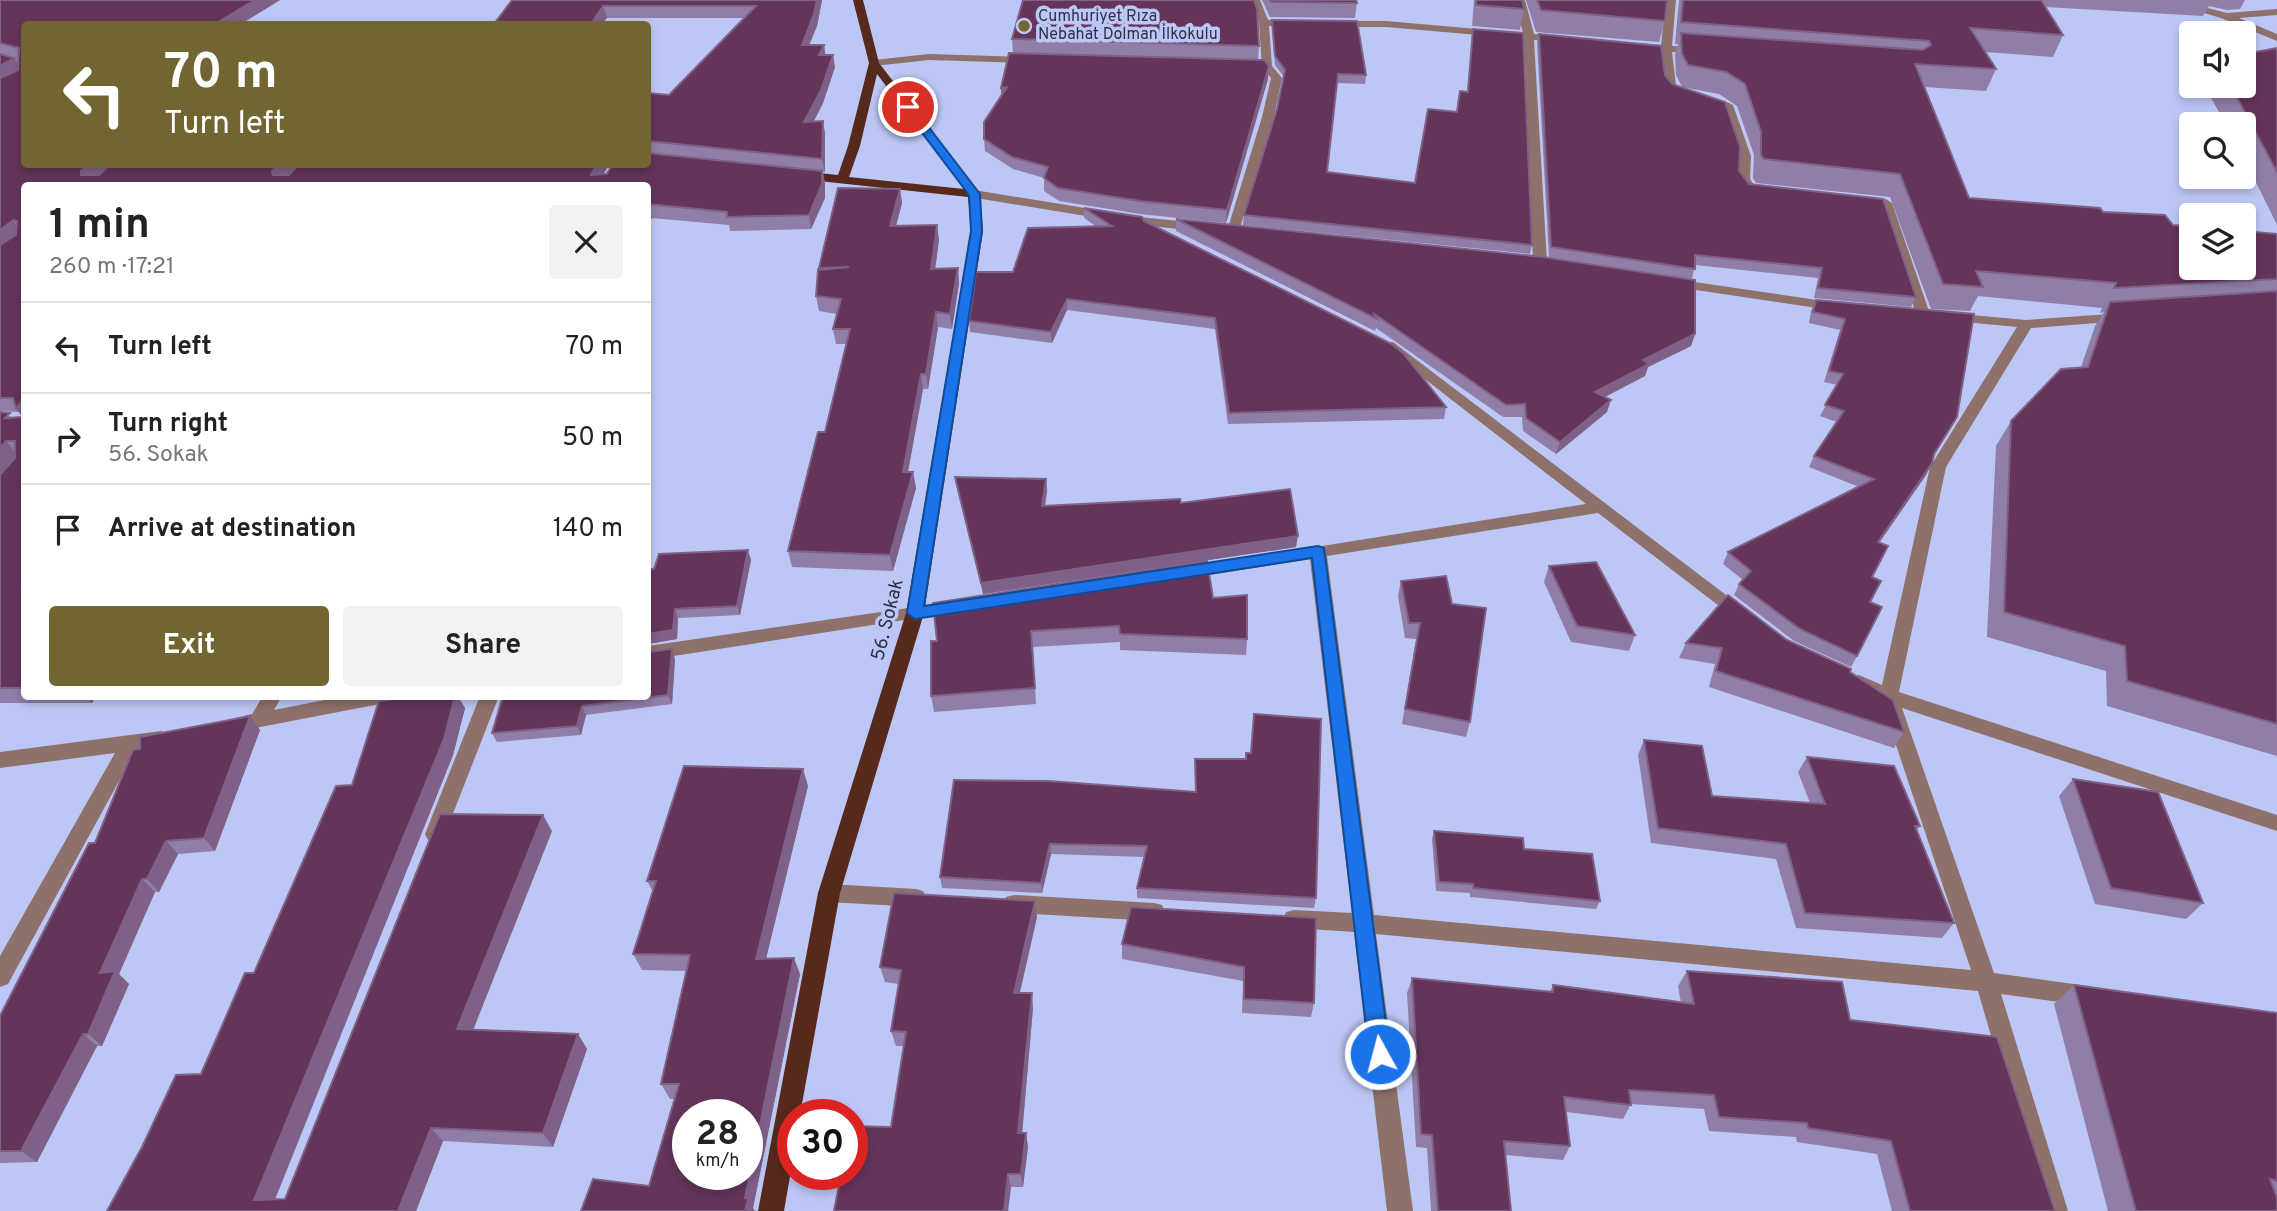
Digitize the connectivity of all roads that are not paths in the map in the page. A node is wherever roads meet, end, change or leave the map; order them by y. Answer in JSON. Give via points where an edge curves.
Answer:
{"nodes":[{"id":1,"x":858,"y":0,"type":"edge"},
{"id":2,"x":1255,"y":0,"type":"edge"},
{"id":3,"x":1520,"y":0,"type":"edge"},
{"id":4,"x":1671,"y":0,"type":"edge"},
{"id":5,"x":2165,"y":0,"type":"edge"},
{"id":6,"x":2277,"y":12,"type":"edge"},
{"id":7,"x":2225,"y":16,"type":"junction"},
{"id":8,"x":1264,"y":23,"type":"junction"},
{"id":9,"x":1305,"y":23,"type":"edge"},
{"id":10,"x":1318,"y":23,"type":"edge"},
{"id":11,"x":1530,"y":36,"type":"junction"},
{"id":12,"x":2277,"y":37,"type":"edge"},
{"id":13,"x":1571,"y":40,"type":"edge"},
{"id":14,"x":1627,"y":45,"type":"edge"},
{"id":15,"x":1668,"y":49,"type":"junction"},
{"id":16,"x":1709,"y":52,"type":"edge"},
{"id":17,"x":0,"y":59,"type":"edge"},
{"id":18,"x":1037,"y":60,"type":"edge"},
{"id":19,"x":874,"y":63,"type":"junction"},
{"id":20,"x":21,"y":64,"type":"edge"},
{"id":21,"x":1254,"y":66,"type":"edge"},
{"id":22,"x":1268,"y":67,"type":"junction"},
{"id":23,"x":786,"y":174,"type":"edge"},
{"id":24,"x":842,"y":180,"type":"junction"},
{"id":25,"x":1777,"y":191,"type":"edge"},
{"id":26,"x":974,"y":194,"type":"junction"},
{"id":27,"x":1845,"y":198,"type":"edge"},
{"id":28,"x":1140,"y":221,"type":"junction"},
{"id":29,"x":1176,"y":239,"type":"edge"},
{"id":30,"x":1540,"y":263,"type":"edge"},
{"id":31,"x":1655,"y":280,"type":"edge"},
{"id":32,"x":1849,"y":308,"type":"edge"},
{"id":33,"x":2136,"y":316,"type":"edge"},
{"id":34,"x":2026,"y":324,"type":"junction"},
{"id":35,"x":1371,"y":337,"type":"edge"},
{"id":36,"x":1601,"y":508,"type":"junction"},
{"id":37,"x":1318,"y":552,"type":"junction"},
{"id":38,"x":1168,"y":576,"type":"edge"},
{"id":39,"x":968,"y":605,"type":"edge"},
{"id":40,"x":915,"y":613,"type":"junction"},
{"id":41,"x":1754,"y":623,"type":"edge"},
{"id":42,"x":651,"y":653,"type":"edge"},
{"id":43,"x":1844,"y":674,"type":"edge"},
{"id":44,"x":1889,"y":696,"type":"junction"},
{"id":45,"x":270,"y":700,"type":"edge"},
{"id":46,"x":364,"y":700,"type":"edge"},
{"id":47,"x":488,"y":700,"type":"edge"},
{"id":48,"x":258,"y":720,"type":"junction"},
{"id":49,"x":206,"y":730,"type":"edge"},
{"id":50,"x":180,"y":735,"type":"edge"},
{"id":51,"x":128,"y":745,"type":"junction"},
{"id":52,"x":0,"y":761,"type":"edge"},
{"id":53,"x":2277,"y":823,"type":"edge"},
{"id":54,"x":428,"y":851,"type":"edge"},
{"id":55,"x":829,"y":893,"type":"junction"},
{"id":56,"x":939,"y":900,"type":"edge"},
{"id":57,"x":993,"y":903,"type":"edge"},
{"id":58,"x":1171,"y":912,"type":"edge"},
{"id":59,"x":1267,"y":918,"type":"edge"},
{"id":60,"x":1363,"y":923,"type":"junction"},
{"id":61,"x":0,"y":977,"type":"edge"},
{"id":62,"x":1986,"y":982,"type":"junction"},
{"id":63,"x":2111,"y":999,"type":"edge"},
{"id":64,"x":771,"y":1211,"type":"edge"},
{"id":65,"x":1400,"y":1211,"type":"edge"},
{"id":66,"x":2055,"y":1211,"type":"edge"}],
"edges":[{"from":1,"to":19,"type":"main road"},
{"from":2,"to":8,"type":"street"},
{"from":3,"to":11,"type":"street"},
{"from":4,"to":15,"type":"street"},
{"from":5,"to":7,"type":"street"},
{"from":6,"to":7,"type":"street"},
{"from":7,"to":12,"type":"street"},
{"from":8,"to":9,"type":"street"},
{"from":8,"to":22,"type":"street"},
{"from":10,"to":11,"type":"street"},
{"from":11,"to":13,"type":"street"},
{"from":11,"to":30,"type":"street"},
{"from":14,"to":15,"type":"street"},
{"from":15,"to":16,"type":"street"},
{"from":15,"to":25,"type":"street","via":[[1668,84],[1675,91],[1713,97],[1729,107],[1745,156],[1744,179],[1750,188]]},
{"from":17,"to":20,"type":"main road"},
{"from":18,"to":19,"type":"street","via":[[929,57]]},
{"from":19,"to":24,"type":"main road"},
{"from":19,"to":26,"type":"main road"},
{"from":21,"to":22,"type":"street"},
{"from":22,"to":28,"type":"street","via":[[1277,78],[1268,117],[1227,230]]},
{"from":23,"to":24,"type":"main road"},
{"from":24,"to":26,"type":"main road"},
{"from":26,"to":28,"type":"street"},
{"from":26,"to":40,"type":"main road","name":"56. Sokak","via":[[976,231]]},
{"from":27,"to":34,"type":"street","via":[[1886,203],[1917,314]]},
{"from":28,"to":29,"type":"street"},
{"from":31,"to":32,"type":"street"},
{"from":33,"to":34,"type":"street"},
{"from":34,"to":44,"type":"street","via":[[1938,467]]},
{"from":35,"to":36,"type":"street","via":[[1395,349]]},
{"from":36,"to":37,"type":"street"},
{"from":36,"to":41,"type":"street"},
{"from":37,"to":38,"type":"street"},
{"from":37,"to":60,"type":"street"},
{"from":39,"to":40,"type":"street"},
{"from":40,"to":42,"type":"street"},
{"from":40,"to":55,"type":"main road","name":"56. Sokak"},
{"from":43,"to":44,"type":"street"},
{"from":44,"to":53,"type":"street"},
{"from":44,"to":62,"type":"street"},
{"from":45,"to":48,"type":"street"},
{"from":46,"to":48,"type":"street"},
{"from":47,"to":54,"type":"street"},
{"from":48,"to":49,"type":"street"},
{"from":50,"to":51,"type":"street"},
{"from":51,"to":52,"type":"street"},
{"from":51,"to":61,"type":"street"},
{"from":55,"to":56,"type":"street"},
{"from":55,"to":64,"type":"main road","name":"56. Sokak"},
{"from":57,"to":58,"type":"street"},
{"from":59,"to":60,"type":"street"},
{"from":60,"to":62,"type":"street"},
{"from":60,"to":65,"type":"street"},
{"from":62,"to":63,"type":"street"},
{"from":62,"to":66,"type":"street"}]}
